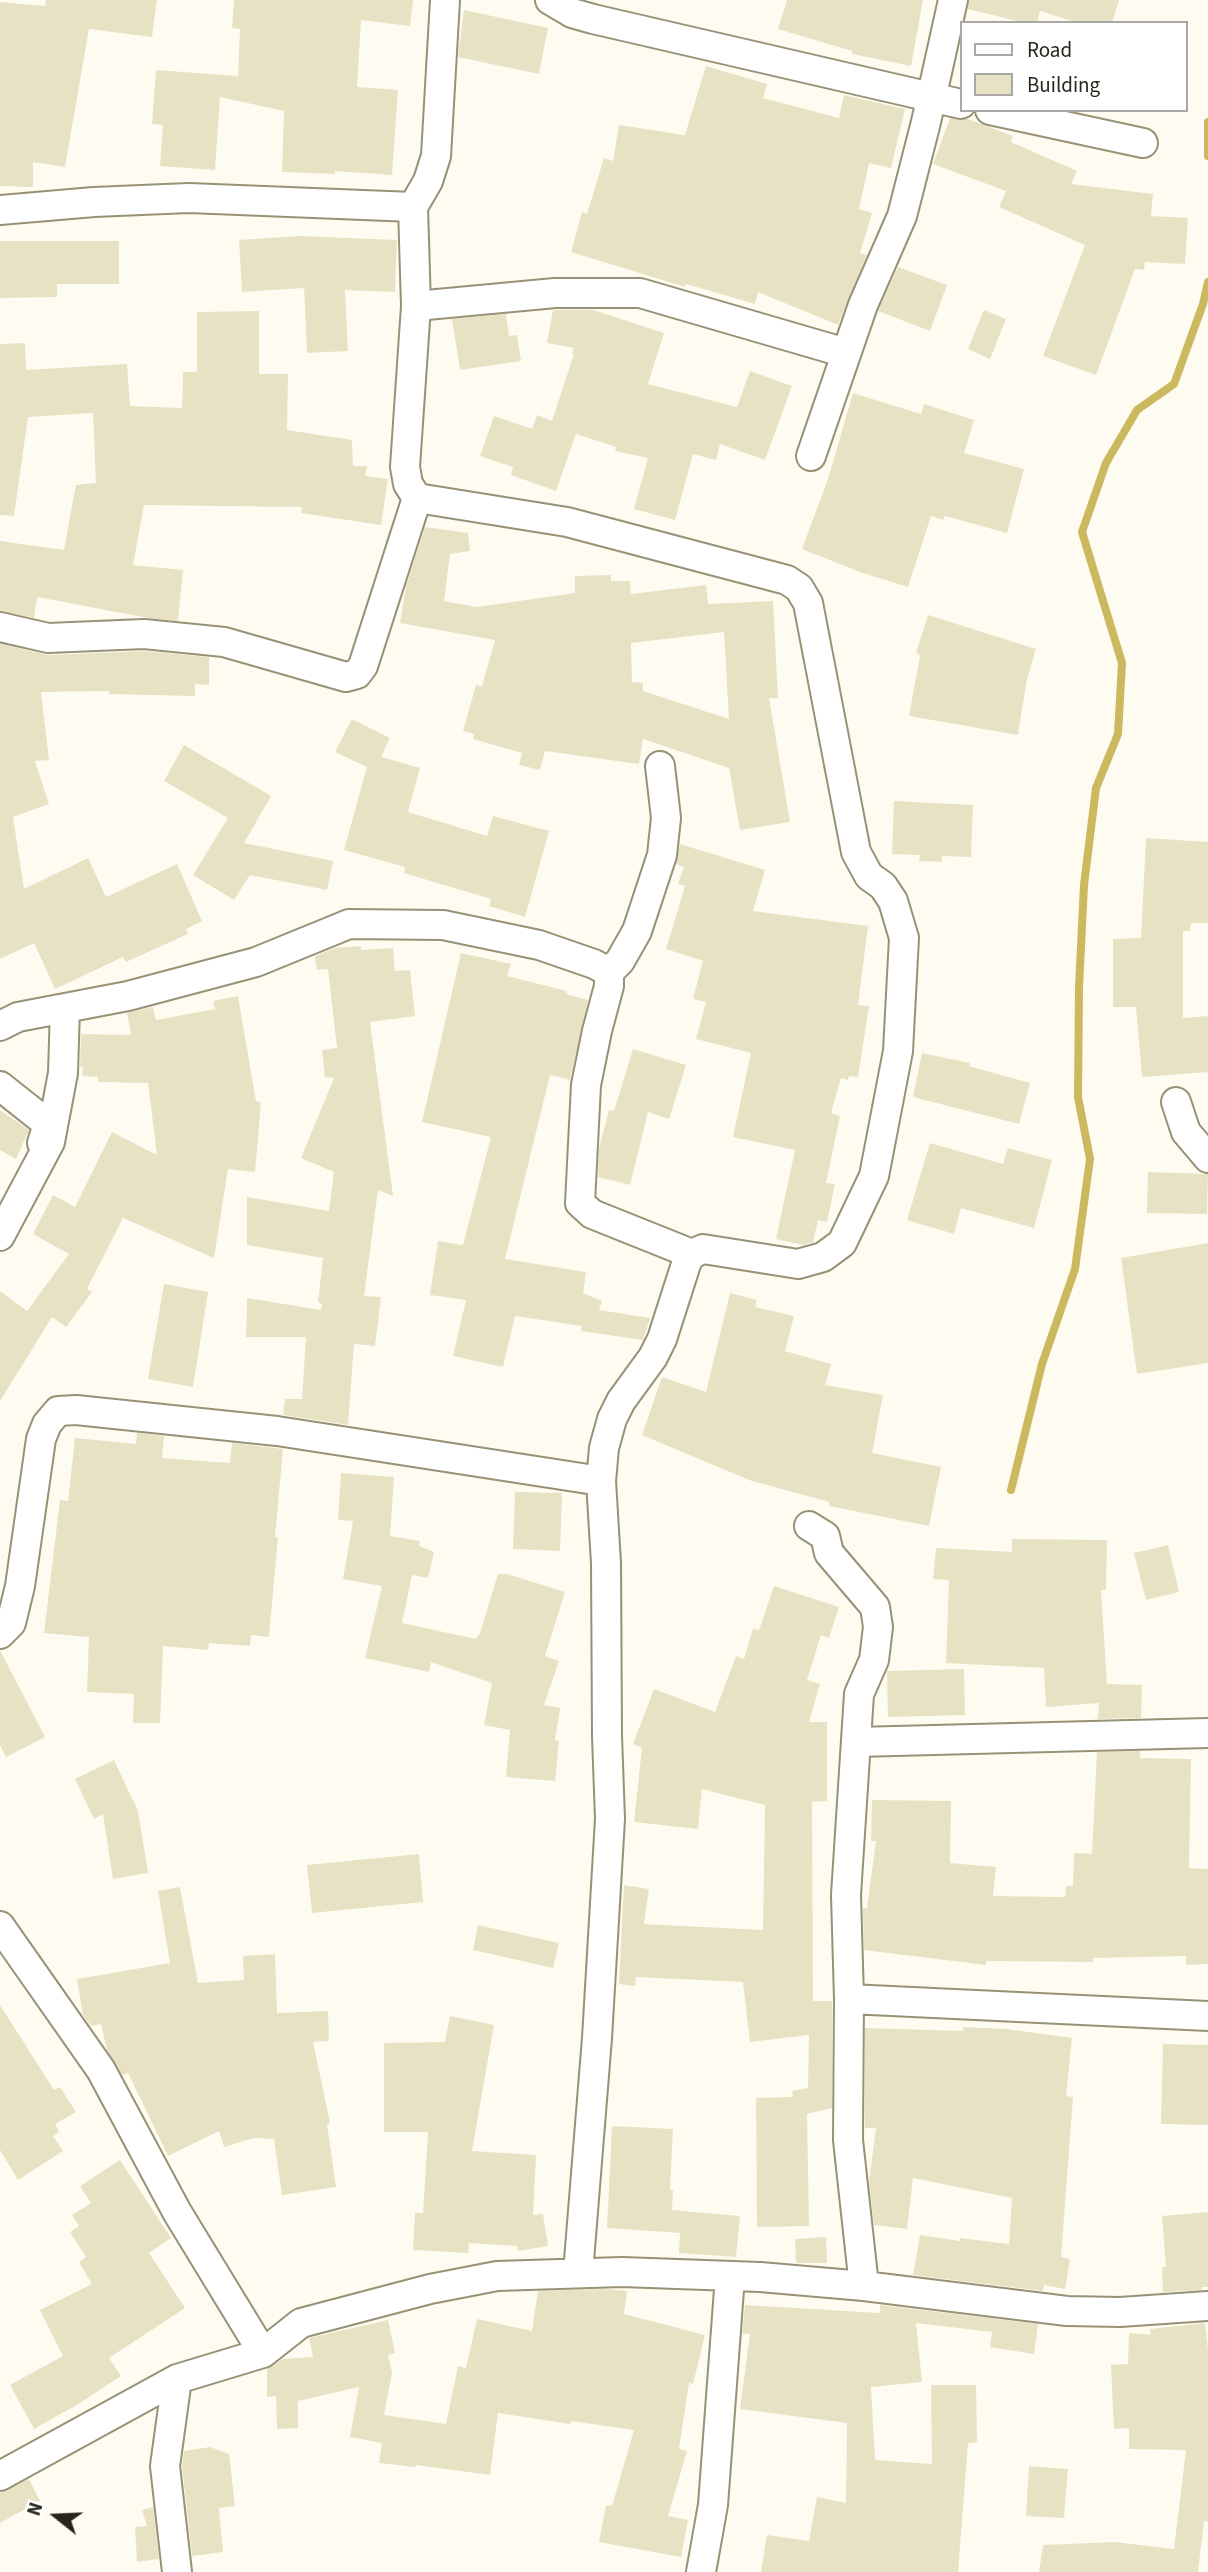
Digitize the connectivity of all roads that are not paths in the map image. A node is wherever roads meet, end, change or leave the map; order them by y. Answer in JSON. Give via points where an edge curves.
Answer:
{"nodes":[{"id":1,"x":445,"y":0,"type":"edge"},
{"id":2,"x":550,"y":0,"type":"edge"},
{"id":3,"x":953,"y":0,"type":"edge"},
{"id":4,"x":931,"y":97,"type":"junction"},
{"id":5,"x":960,"y":104,"type":"edge"},
{"id":6,"x":999,"y":112,"type":"edge"},
{"id":7,"x":1143,"y":143,"type":"dead end"},
{"id":8,"x":413,"y":207,"type":"junction"},
{"id":9,"x":0,"y":210,"type":"edge"},
{"id":10,"x":416,"y":306,"type":"junction"},
{"id":11,"x":846,"y":353,"type":"junction"},
{"id":12,"x":811,"y":456,"type":"dead end"},
{"id":13,"x":417,"y":498,"type":"junction"},
{"id":14,"x":0,"y":627,"type":"edge"},
{"id":15,"x":660,"y":766,"type":"dead end"},
{"id":16,"x":609,"y":972,"type":"junction"},
{"id":17,"x":65,"y":1008,"type":"junction"},
{"id":18,"x":0,"y":1026,"type":"edge"},
{"id":19,"x":0,"y":1086,"type":"edge"},
{"id":20,"x":1176,"y":1102,"type":"dead end"},
{"id":21,"x":1208,"y":1158,"type":"edge"},
{"id":22,"x":2,"y":1233,"type":"edge"},
{"id":23,"x":692,"y":1254,"type":"junction"},
{"id":24,"x":601,"y":1480,"type":"junction"},
{"id":25,"x":809,"y":1525,"type":"dead end"},
{"id":26,"x":0,"y":1634,"type":"edge"},
{"id":27,"x":1208,"y":1733,"type":"edge"},
{"id":28,"x":856,"y":1742,"type":"junction"},
{"id":29,"x":0,"y":1926,"type":"edge"},
{"id":30,"x":849,"y":1999,"type":"junction"},
{"id":31,"x":1208,"y":2016,"type":"edge"},
{"id":32,"x":578,"y":2273,"type":"junction"},
{"id":33,"x":730,"y":2276,"type":"junction"},
{"id":34,"x":864,"y":2286,"type":"junction"},
{"id":35,"x":1208,"y":2306,"type":"edge"},
{"id":36,"x":263,"y":2353,"type":"junction"},
{"id":37,"x":177,"y":2379,"type":"junction"},
{"id":38,"x":0,"y":2476,"type":"edge"},
{"id":39,"x":185,"y":2569,"type":"edge"},
{"id":40,"x":701,"y":2572,"type":"edge"}],
"edges":[{"from":1,"to":8,"type":"street","via":[[436,156]]},
{"from":2,"to":4,"type":"street","via":[[593,19]]},
{"from":3,"to":4,"type":"street"},
{"from":4,"to":5,"type":"street"},
{"from":4,"to":11,"type":"street","via":[[902,216]]},
{"from":6,"to":7,"type":"street"},
{"from":8,"to":9,"type":"street","via":[[189,198]]},
{"from":8,"to":10,"type":"street"},
{"from":10,"to":11,"type":"street","via":[[555,293],[640,293]]},
{"from":10,"to":13,"type":"street","via":[[405,467]]},
{"from":11,"to":12,"type":"street"},
{"from":13,"to":14,"type":"street","via":[[357,674],[346,677],[224,642],[144,634],[48,638]]},
{"from":13,"to":23,"type":"street","via":[[567,522],[788,580],[799,587],[808,603],[856,852],[869,876],[893,901],[904,938],[898,1051],[874,1176],[842,1244],[824,1257],[798,1264],[703,1249]]},
{"from":15,"to":16,"type":"street","via":[[666,818],[663,855],[636,931]]},
{"from":16,"to":17,"type":"street","via":[[539,944],[443,925],[349,924],[256,962]]},
{"from":16,"to":23,"type":"street","via":[[586,1085],[580,1203],[592,1213]]},
{"from":17,"to":18,"type":"street","via":[[18,1017]]},
{"from":17,"to":22,"type":"street","via":[[64,1073],[50,1143]]},
{"from":19,"to":22,"type":"street","via":[[48,1124],[36,1164]]},
{"from":20,"to":21,"type":"street","via":[[1186,1132]]},
{"from":23,"to":24,"type":"street","via":[[662,1339],[612,1419]]},
{"from":24,"to":26,"type":"street","via":[[276,1431],[58,1411],[41,1439],[20,1586],[11,1623]]},
{"from":24,"to":32,"type":"street","via":[[610,1819]]},
{"from":25,"to":28,"type":"street","via":[[825,1536],[829,1553],[874,1607],[878,1627],[874,1660],[859,1694]]},
{"from":27,"to":28,"type":"street"},
{"from":28,"to":30,"type":"street","via":[[846,1895]]},
{"from":29,"to":36,"type":"street","via":[[101,2070],[177,2212]]},
{"from":30,"to":31,"type":"street"},
{"from":30,"to":34,"type":"street","via":[[848,2140]]},
{"from":32,"to":33,"type":"street"},
{"from":32,"to":36,"type":"street","via":[[497,2276],[416,2292],[301,2323]]},
{"from":33,"to":34,"type":"street"},
{"from":33,"to":40,"type":"street","via":[[713,2505]]},
{"from":34,"to":35,"type":"street","via":[[1067,2311]]},
{"from":36,"to":37,"type":"street"},
{"from":37,"to":38,"type":"street"},
{"from":37,"to":39,"type":"street","via":[[165,2466]]}]}
